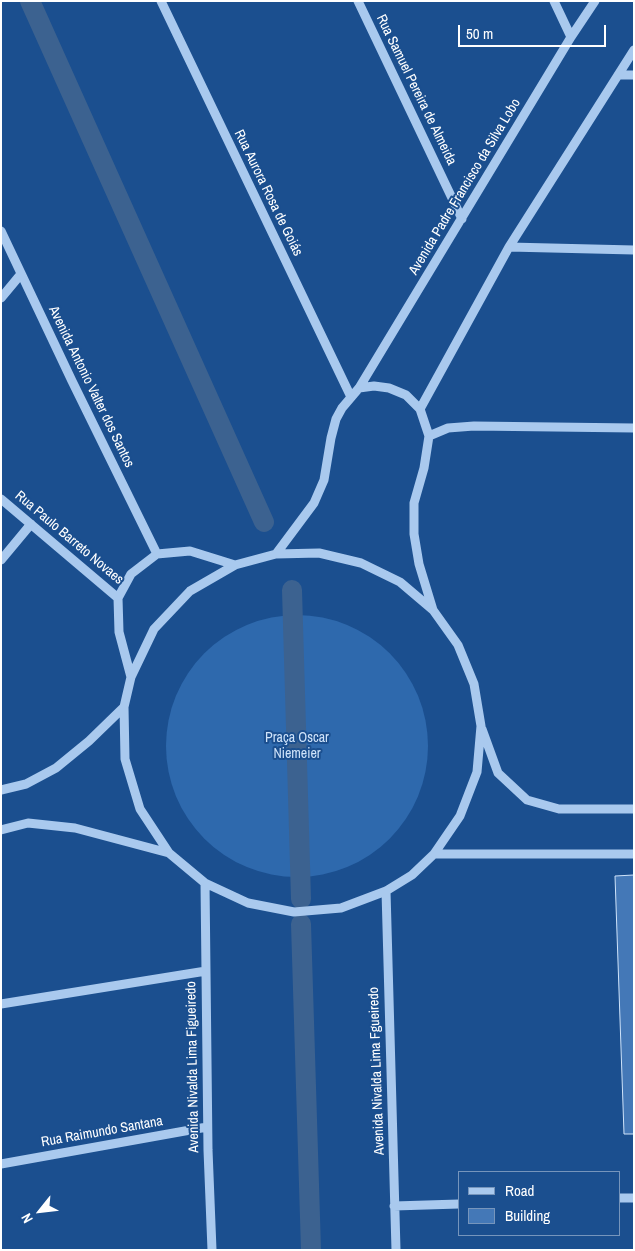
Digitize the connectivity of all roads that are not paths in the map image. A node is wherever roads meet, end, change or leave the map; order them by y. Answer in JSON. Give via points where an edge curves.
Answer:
{"nodes":[{"id":1,"x":161,"y":1,"type":"edge"},
{"id":2,"x":358,"y":1,"type":"edge"},
{"id":3,"x":554,"y":1,"type":"edge"},
{"id":4,"x":595,"y":1,"type":"edge"},
{"id":5,"x":571,"y":37,"type":"junction"},
{"id":6,"x":634,"y":50,"type":"edge"},
{"id":7,"x":618,"y":75,"type":"junction"},
{"id":8,"x":634,"y":75,"type":"edge"},
{"id":9,"x":462,"y":218,"type":"junction"},
{"id":10,"x":1,"y":231,"type":"edge"},
{"id":11,"x":510,"y":247,"type":"junction"},
{"id":12,"x":634,"y":250,"type":"edge"},
{"id":13,"x":21,"y":274,"type":"junction"},
{"id":14,"x":1,"y":298,"type":"edge"},
{"id":15,"x":359,"y":388,"type":"junction"},
{"id":16,"x":351,"y":397,"type":"junction"},
{"id":17,"x":420,"y":409,"type":"junction"},
{"id":18,"x":634,"y":428,"type":"edge"},
{"id":19,"x":429,"y":436,"type":"junction"},
{"id":20,"x":1,"y":499,"type":"edge"},
{"id":21,"x":31,"y":524,"type":"junction"},
{"id":22,"x":157,"y":554,"type":"junction"},
{"id":23,"x":276,"y":554,"type":"junction"},
{"id":24,"x":1,"y":560,"type":"edge"},
{"id":25,"x":235,"y":565,"type":"junction"},
{"id":26,"x":118,"y":598,"type":"junction"},
{"id":27,"x":433,"y":610,"type":"junction"},
{"id":28,"x":131,"y":677,"type":"junction"},
{"id":29,"x":124,"y":707,"type":"junction"},
{"id":30,"x":481,"y":726,"type":"junction"},
{"id":31,"x":1,"y":790,"type":"edge"},
{"id":32,"x":634,"y":809,"type":"edge"},
{"id":33,"x":1,"y":830,"type":"edge"},
{"id":34,"x":169,"y":853,"type":"junction"},
{"id":35,"x":434,"y":854,"type":"junction"},
{"id":36,"x":634,"y":854,"type":"edge"},
{"id":37,"x":206,"y":883,"type":"junction"},
{"id":38,"x":386,"y":891,"type":"junction"},
{"id":39,"x":206,"y":971,"type":"junction"},
{"id":40,"x":1,"y":1004,"type":"edge"},
{"id":41,"x":207,"y":1127,"type":"junction"},
{"id":42,"x":1,"y":1164,"type":"edge"},
{"id":43,"x":620,"y":1198,"type":"edge"},
{"id":44,"x":634,"y":1198,"type":"edge"},
{"id":45,"x":458,"y":1204,"type":"edge"},
{"id":46,"x":394,"y":1206,"type":"junction"},
{"id":47,"x":212,"y":1250,"type":"edge"},
{"id":48,"x":396,"y":1250,"type":"edge"}],
"edges":[{"from":1,"to":16,"type":"street","name":"Rua Aurora Rosa de Goiás"},
{"from":2,"to":9,"type":"street","name":"Rua Samuel Pereira de Almeida"},
{"from":3,"to":5,"type":"street"},
{"from":4,"to":5,"type":"street","name":"Avenida Padre Francisco da Silva Lobo"},
{"from":5,"to":9,"type":"street","name":"Avenida Padre Francisco da Silva Lobo"},
{"from":6,"to":7,"type":"street"},
{"from":7,"to":8,"type":"street"},
{"from":7,"to":11,"type":"street"},
{"from":9,"to":15,"type":"street","name":"Avenida Padre Francisco da Silva Lobo"},
{"from":10,"to":13,"type":"street","name":"Avenida Antonio Valter dos Santos"},
{"from":11,"to":12,"type":"street"},
{"from":11,"to":17,"type":"street"},
{"from":13,"to":14,"type":"street"},
{"from":13,"to":22,"type":"street","name":"Avenida Antonio Valter dos Santos"},
{"from":15,"to":16,"type":"street","name":"Avenida Padre Francisco da Silva Lobo"},
{"from":15,"to":17,"type":"street","via":[[389,388],[406,395]]},
{"from":16,"to":23,"type":"street","name":"Avenida Padre Francisco da Silva Lobo","via":[[336,419],[324,480],[314,503]]},
{"from":17,"to":19,"type":"street"},
{"from":18,"to":19,"type":"street","via":[[474,426],[448,428]]},
{"from":19,"to":27,"type":"street","via":[[414,503],[414,534]]},
{"from":20,"to":21,"type":"street","name":"Rua Paulo Barreto Novaes"},
{"from":21,"to":24,"type":"street"},
{"from":21,"to":26,"type":"street","name":"Rua Paulo Barreto Novaes"},
{"from":22,"to":25,"type":"street","via":[[190,551]]},
{"from":22,"to":26,"type":"street","name":"Rua Paulo Barreto Novaes","via":[[131,574]]},
{"from":23,"to":25,"type":"street"},
{"from":23,"to":27,"type":"street","via":[[319,553],[361,563],[400,582]]},
{"from":25,"to":28,"type":"street","via":[[190,591],[154,629]]},
{"from":26,"to":28,"type":"street","name":"Rua Paulo Barreto Novaes","via":[[119,632]]},
{"from":27,"to":30,"type":"street","via":[[458,645],[474,684]]},
{"from":28,"to":29,"type":"street"},
{"from":29,"to":31,"type":"street","via":[[56,768],[26,784]]},
{"from":29,"to":34,"type":"street","via":[[124,760],[140,810]]},
{"from":30,"to":32,"type":"street","via":[[498,773],[527,800],[559,809]]},
{"from":30,"to":35,"type":"street","via":[[473,781],[460,816]]},
{"from":33,"to":34,"type":"street","via":[[28,823],[75,828]]},
{"from":34,"to":37,"type":"street"},
{"from":35,"to":36,"type":"street"},
{"from":35,"to":38,"type":"street","via":[[412,875]]},
{"from":37,"to":38,"type":"street","via":[[248,903],[294,912],[341,908]]},
{"from":37,"to":39,"type":"street","name":"Avenida Nivalda Lima Figueiredo"},
{"from":38,"to":46,"type":"street","name":"Avenida Nivalda Lima Fgueiredo"},
{"from":39,"to":40,"type":"street"},
{"from":39,"to":41,"type":"street","name":"Avenida Nivalda Lima Figueiredo"},
{"from":41,"to":42,"type":"street","name":"Rua Raimundo Santana"},
{"from":41,"to":47,"type":"street","name":"Avenida Nivalda Lima Figueiredo"},
{"from":43,"to":44,"type":"street"},
{"from":45,"to":46,"type":"street"},
{"from":46,"to":48,"type":"street","name":"Avenida Nivalda Lima Fgueiredo"}]}
